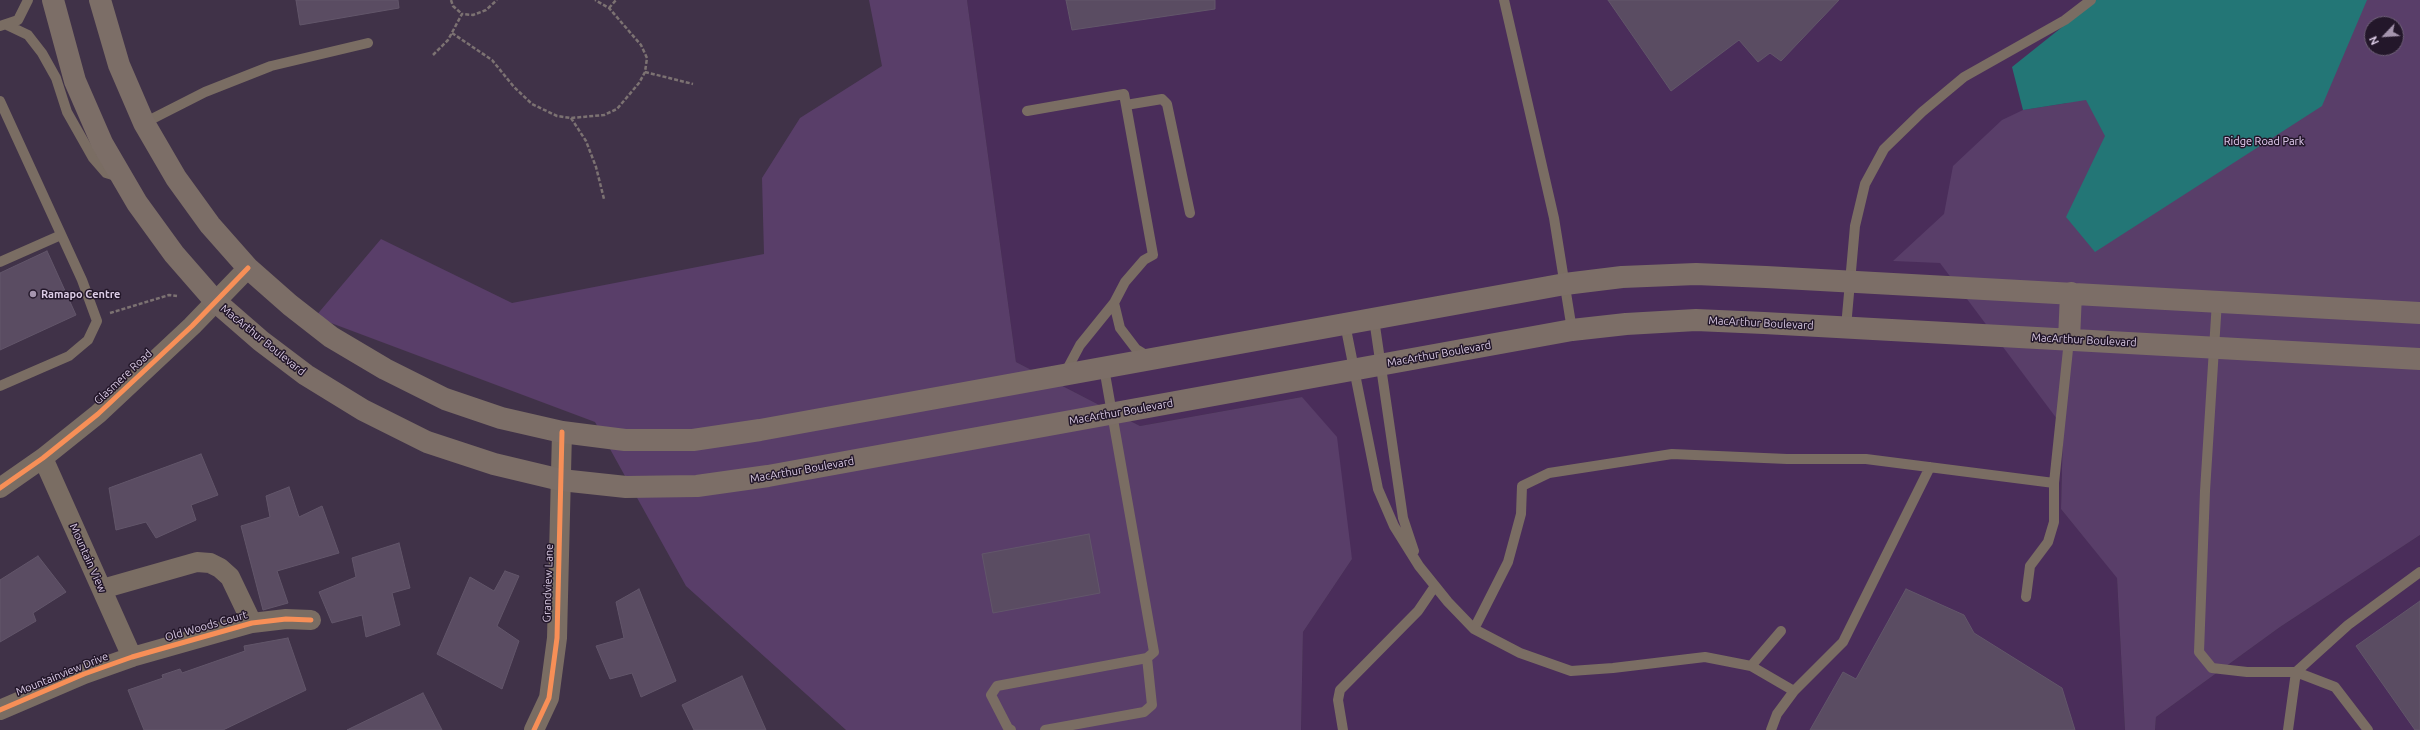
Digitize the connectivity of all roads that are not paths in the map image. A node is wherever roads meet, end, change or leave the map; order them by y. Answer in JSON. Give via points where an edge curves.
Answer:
{"nodes":[{"id":1,"x":28,"y":0,"type":"edge"},
{"id":2,"x":53,"y":0,"type":"edge"},
{"id":3,"x":100,"y":0,"type":"edge"},
{"id":4,"x":1504,"y":0,"type":"edge"},
{"id":5,"x":2091,"y":0,"type":"edge"},
{"id":6,"x":4,"y":26,"type":"edge"},
{"id":7,"x":368,"y":43,"type":"dead end"},
{"id":8,"x":0,"y":101,"type":"edge"},
{"id":9,"x":1126,"y":105,"type":"junction"},
{"id":10,"x":1027,"y":111,"type":"dead end"},
{"id":11,"x":144,"y":123,"type":"junction"},
{"id":12,"x":123,"y":178,"type":"junction"},
{"id":13,"x":1190,"y":213,"type":"dead end"},
{"id":14,"x":61,"y":235,"type":"junction"},
{"id":15,"x":0,"y":262,"type":"edge"},
{"id":16,"x":248,"y":268,"type":"junction"},
{"id":17,"x":1849,"y":283,"type":"junction"},
{"id":18,"x":1565,"y":284,"type":"junction"},
{"id":19,"x":2071,"y":293,"type":"junction"},
{"id":20,"x":215,"y":301,"type":"junction"},
{"id":21,"x":2216,"y":301,"type":"junction"},
{"id":22,"x":1114,"y":303,"type":"junction"},
{"id":23,"x":2420,"y":313,"type":"edge"},
{"id":24,"x":1374,"y":319,"type":"junction"},
{"id":25,"x":1345,"y":324,"type":"junction"},
{"id":26,"x":1846,"y":327,"type":"junction"},
{"id":27,"x":1572,"y":330,"type":"junction"},
{"id":28,"x":2069,"y":340,"type":"junction"},
{"id":29,"x":2214,"y":347,"type":"junction"},
{"id":30,"x":1152,"y":359,"type":"junction"},
{"id":31,"x":2420,"y":359,"type":"edge"},
{"id":32,"x":1380,"y":365,"type":"junction"},
{"id":33,"x":1104,"y":368,"type":"junction"},
{"id":34,"x":1354,"y":370,"type":"junction"},
{"id":35,"x":1064,"y":375,"type":"junction"},
{"id":36,"x":0,"y":386,"type":"edge"},
{"id":37,"x":1113,"y":413,"type":"junction"},
{"id":38,"x":562,"y":432,"type":"junction"},
{"id":39,"x":43,"y":458,"type":"junction"},
{"id":40,"x":1930,"y":467,"type":"junction"},
{"id":41,"x":561,"y":480,"type":"junction"},
{"id":42,"x":2054,"y":483,"type":"junction"},
{"id":43,"x":0,"y":488,"type":"edge"},
{"id":44,"x":1419,"y":566,"type":"junction"},
{"id":45,"x":2420,"y":572,"type":"edge"},
{"id":46,"x":1435,"y":586,"type":"junction"},
{"id":47,"x":102,"y":589,"type":"junction"},
{"id":48,"x":2026,"y":597,"type":"dead end"},
{"id":49,"x":311,"y":620,"type":"dead end"},
{"id":50,"x":252,"y":623,"type":"junction"},
{"id":51,"x":1474,"y":629,"type":"junction"},
{"id":52,"x":1781,"y":631,"type":"dead end"},
{"id":53,"x":132,"y":657,"type":"junction"},
{"id":54,"x":1147,"y":658,"type":"junction"},
{"id":55,"x":1751,"y":666,"type":"junction"},
{"id":56,"x":2296,"y":672,"type":"junction"},
{"id":57,"x":1794,"y":691,"type":"junction"},
{"id":58,"x":0,"y":710,"type":"edge"},
{"id":59,"x":2289,"y":728,"type":"edge"},
{"id":60,"x":534,"y":730,"type":"edge"},
{"id":61,"x":1011,"y":730,"type":"edge"},
{"id":62,"x":1044,"y":730,"type":"edge"},
{"id":63,"x":1342,"y":730,"type":"edge"},
{"id":64,"x":1771,"y":730,"type":"edge"},
{"id":65,"x":2368,"y":730,"type":"edge"}],
"edges":[{"from":1,"to":6,"type":"lane","via":[[18,20]]},
{"from":2,"to":12,"type":"main road","name":"MacArthur Boulevard","via":[[75,81],[102,143]]},
{"from":3,"to":11,"type":"main road","via":[[119,65]]},
{"from":4,"to":18,"type":"lane","via":[[1554,218]]},
{"from":5,"to":17,"type":"lane","via":[[2065,20],[1964,77],[1922,112],[1884,150],[1865,184],[1855,226]]},
{"from":6,"to":12,"type":"lane","via":[[28,35],[56,78],[67,112],[93,158],[106,173]]},
{"from":7,"to":11,"type":"lane","via":[[271,66],[205,92]]},
{"from":8,"to":14,"type":"lane"},
{"from":9,"to":10,"type":"lane","via":[[1124,94]]},
{"from":9,"to":13,"type":"lane","via":[[1162,99],[1167,104]]},
{"from":9,"to":22,"type":"lane","via":[[1153,255],[1144,260],[1125,282]]},
{"from":11,"to":16,"type":"main road","via":[[176,178],[210,225]]},
{"from":12,"to":20,"type":"main road","name":"MacArthur Boulevard","via":[[137,203],[174,254]]},
{"from":14,"to":15,"type":"lane"},
{"from":14,"to":36,"type":"lane","via":[[97,322],[88,340],[69,356]]},
{"from":16,"to":20,"type":"street","name":"Glasmere Road"},
{"from":16,"to":38,"type":"main road","via":[[331,337],[385,369],[445,399],[501,418]]},
{"from":17,"to":18,"type":"main road","via":[[1696,274],[1622,277]]},
{"from":17,"to":19,"type":"main road"},
{"from":17,"to":26,"type":"lane"},
{"from":18,"to":24,"type":"main road"},
{"from":18,"to":27,"type":"lane"},
{"from":19,"to":21,"type":"main road"},
{"from":19,"to":28,"type":"main road"},
{"from":20,"to":39,"type":"street","name":"Glasmere Road","via":[[124,391]]},
{"from":20,"to":41,"type":"main road","name":"MacArthur Boulevard","via":[[260,341],[306,376],[363,410],[427,442],[494,464]]},
{"from":21,"to":23,"type":"main road"},
{"from":21,"to":29,"type":"lane"},
{"from":22,"to":30,"type":"lane","via":[[1120,328],[1136,349]]},
{"from":22,"to":35,"type":"lane","via":[[1080,345]]},
{"from":24,"to":25,"type":"main road"},
{"from":24,"to":32,"type":"lane"},
{"from":25,"to":30,"type":"main road"},
{"from":25,"to":34,"type":"lane"},
{"from":26,"to":27,"type":"main road","name":"MacArthur Boulevard","via":[[1696,320]]},
{"from":26,"to":28,"type":"main road","name":"MacArthur Boulevard"},
{"from":27,"to":32,"type":"main road","name":"MacArthur Boulevard"},
{"from":28,"to":29,"type":"main road","name":"MacArthur Boulevard"},
{"from":28,"to":42,"type":"lane"},
{"from":29,"to":31,"type":"main road","name":"MacArthur Boulevard"},
{"from":29,"to":56,"type":"lane","via":[[2204,498],[2199,652],[2212,668],[2247,672]]},
{"from":30,"to":33,"type":"main road"},
{"from":32,"to":34,"type":"main road","name":"MacArthur Boulevard"},
{"from":32,"to":44,"type":"lane","via":[[1403,518]]},
{"from":33,"to":35,"type":"main road"},
{"from":33,"to":37,"type":"lane"},
{"from":34,"to":37,"type":"main road","name":"MacArthur Boulevard"},
{"from":34,"to":44,"type":"lane","via":[[1378,489],[1394,526]]},
{"from":35,"to":38,"type":"main road","via":[[693,440],[625,440]]},
{"from":37,"to":41,"type":"main road","name":"MacArthur Boulevard","via":[[768,476],[697,486],[626,487]]},
{"from":37,"to":54,"type":"lane","via":[[1154,652]]},
{"from":38,"to":41,"type":"street","name":"Grandview Lane"},
{"from":39,"to":43,"type":"street","name":"Glasmere Road"},
{"from":39,"to":47,"type":"street","name":"Mountain View"},
{"from":40,"to":42,"type":"lane"},
{"from":40,"to":51,"type":"lane","via":[[1866,459],[1787,459],[1672,454],[1549,473],[1522,486],[1521,514],[1508,562]]},
{"from":40,"to":57,"type":"lane","via":[[1843,642]]},
{"from":41,"to":60,"type":"street","name":"Grandview Lane","via":[[557,638],[549,698]]},
{"from":42,"to":48,"type":"lane","via":[[2054,522],[2048,542],[2030,566]]},
{"from":44,"to":46,"type":"lane"},
{"from":45,"to":56,"type":"lane","via":[[2348,625]]},
{"from":46,"to":51,"type":"lane"},
{"from":46,"to":63,"type":"lane","via":[[1418,612],[1340,690],[1338,700]]},
{"from":47,"to":50,"type":"street","via":[[197,562],[210,563],[230,577]]},
{"from":47,"to":53,"type":"street","name":"Mountain View"},
{"from":49,"to":50,"type":"street","name":"Old Woods Court","via":[[286,619]]},
{"from":50,"to":53,"type":"street","name":"Old Woods Court"},
{"from":51,"to":55,"type":"lane","via":[[1520,653],[1571,671],[1705,657]]},
{"from":52,"to":55,"type":"lane"},
{"from":53,"to":58,"type":"street","name":"Mountainview Drive","via":[[84,674]]},
{"from":54,"to":61,"type":"lane","via":[[997,686],[991,695]]},
{"from":54,"to":62,"type":"lane","via":[[1152,705],[1144,712]]},
{"from":55,"to":57,"type":"lane"},
{"from":56,"to":59,"type":"lane"},
{"from":56,"to":65,"type":"lane","via":[[2335,687]]},
{"from":57,"to":64,"type":"lane","via":[[1777,714]]}]}
